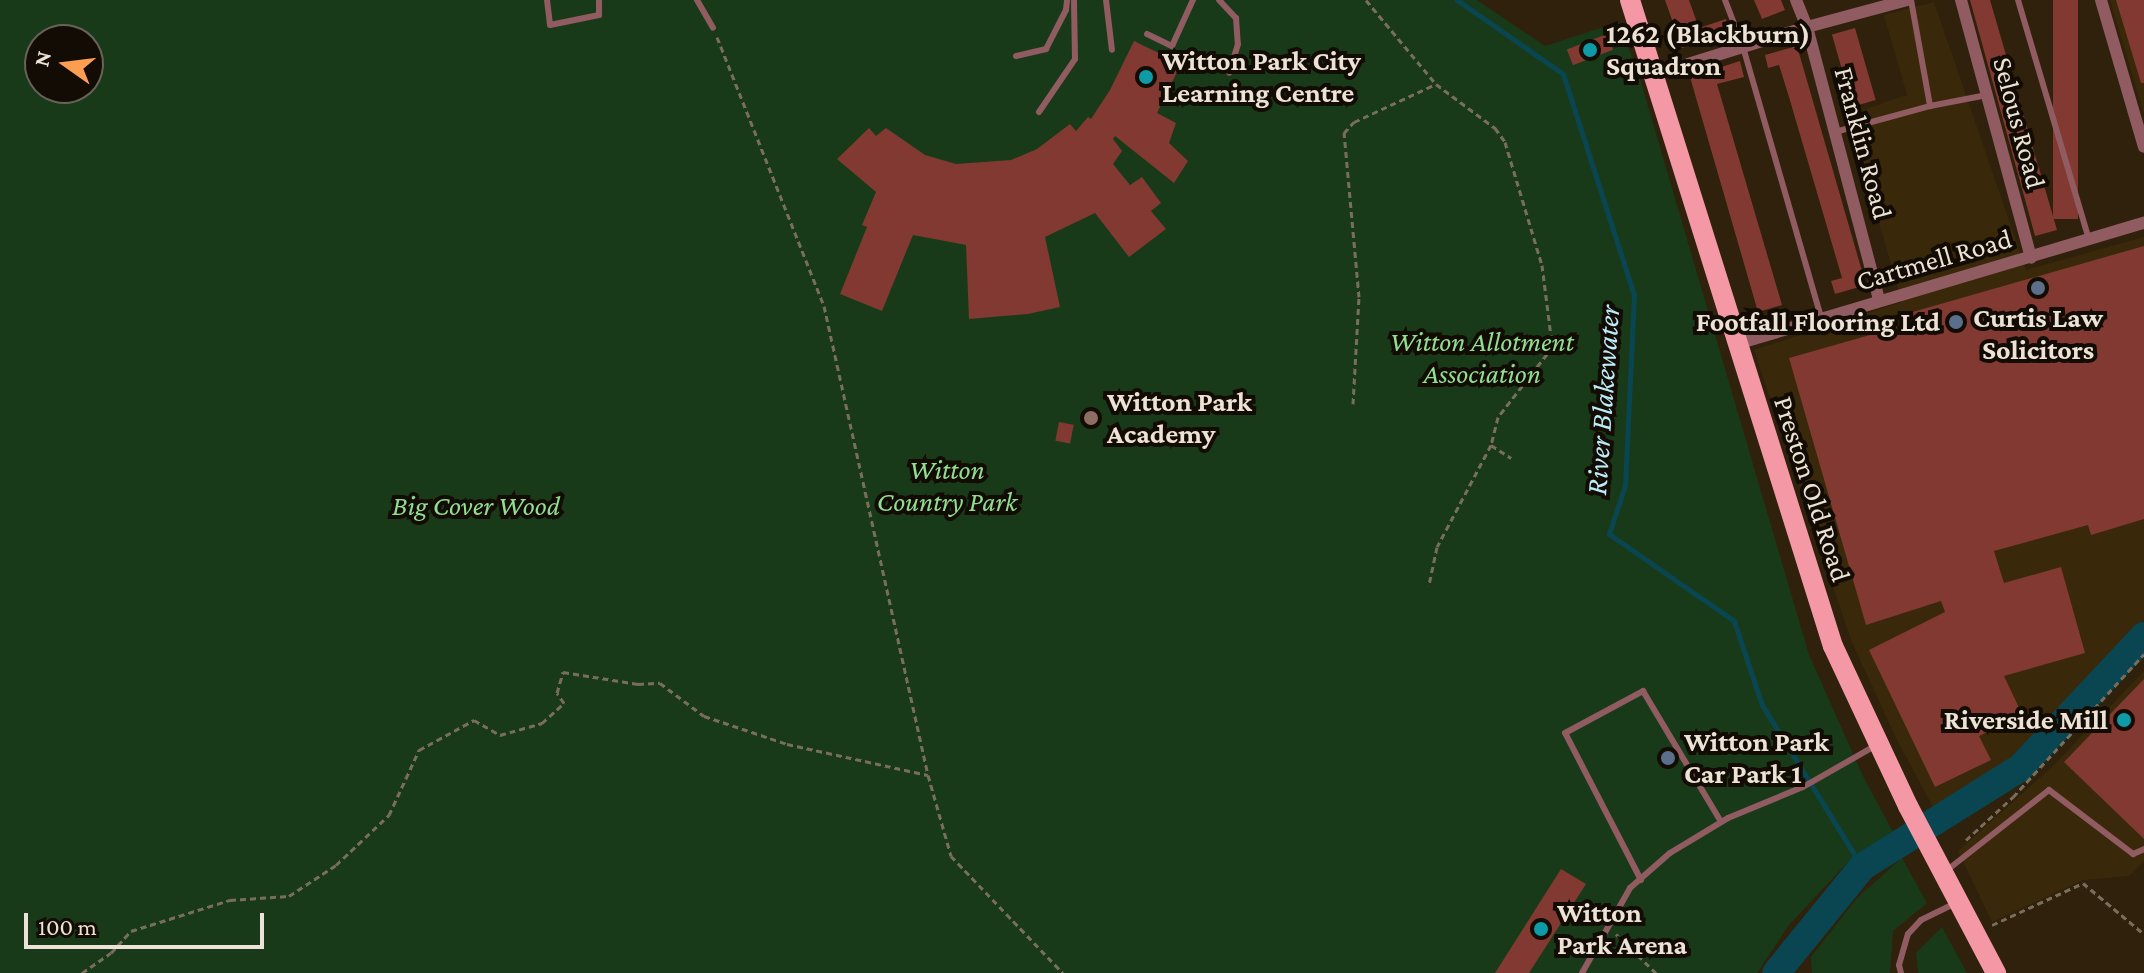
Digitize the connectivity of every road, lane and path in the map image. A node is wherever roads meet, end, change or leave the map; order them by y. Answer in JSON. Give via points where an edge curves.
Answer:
{"nodes":[{"id":1,"x":547,"y":0,"type":"edge"},
{"id":2,"x":599,"y":0,"type":"edge"},
{"id":3,"x":697,"y":0,"type":"edge"},
{"id":4,"x":1067,"y":0,"type":"edge"},
{"id":5,"x":1074,"y":0,"type":"edge"},
{"id":6,"x":1106,"y":0,"type":"edge"},
{"id":7,"x":1193,"y":0,"type":"edge"},
{"id":8,"x":1219,"y":0,"type":"edge"},
{"id":9,"x":1366,"y":0,"type":"edge"},
{"id":10,"x":1630,"y":0,"type":"edge"},
{"id":11,"x":1725,"y":0,"type":"edge"},
{"id":12,"x":1796,"y":0,"type":"edge"},
{"id":13,"x":1909,"y":0,"type":"edge"},
{"id":14,"x":1961,"y":0,"type":"edge"},
{"id":15,"x":2018,"y":0,"type":"edge"},
{"id":16,"x":2101,"y":0,"type":"edge"},
{"id":17,"x":1872,"y":5,"type":"edge"},
{"id":18,"x":1807,"y":27,"type":"junction"},
{"id":19,"x":713,"y":28,"type":"joint"},
{"id":20,"x":1147,"y":34,"type":"dead end"},
{"id":21,"x":1743,"y":47,"type":"junction"},
{"id":22,"x":1112,"y":50,"type":"dead end"},
{"id":23,"x":1016,"y":56,"type":"dead end"},
{"id":24,"x":1229,"y":73,"type":"dead end"},
{"id":25,"x":1656,"y":74,"type":"junction"},
{"id":26,"x":1436,"y":84,"type":"junction"},
{"id":27,"x":1987,"y":95,"type":"junction"},
{"id":28,"x":1930,"y":106,"type":"junction"},
{"id":29,"x":1039,"y":112,"type":"dead end"},
{"id":30,"x":1835,"y":132,"type":"junction"},
{"id":31,"x":2144,"y":147,"type":"edge"},
{"id":32,"x":2144,"y":223,"type":"edge"},
{"id":33,"x":2089,"y":240,"type":"junction"},
{"id":34,"x":2031,"y":258,"type":"junction"},
{"id":35,"x":1879,"y":299,"type":"junction"},
{"id":36,"x":1821,"y":317,"type":"junction"},
{"id":37,"x":1737,"y":344,"type":"junction"},
{"id":38,"x":1353,"y":404,"type":"dead end"},
{"id":39,"x":1491,"y":445,"type":"junction"},
{"id":40,"x":1511,"y":458,"type":"dead end"},
{"id":41,"x":1429,"y":586,"type":"dead end"},
{"id":42,"x":2144,"y":654,"type":"edge"},
{"id":43,"x":1878,"y":745,"type":"junction"},
{"id":44,"x":928,"y":775,"type":"junction"},
{"id":45,"x":1721,"y":822,"type":"junction"},
{"id":46,"x":1960,"y":845,"type":"dead end"},
{"id":47,"x":2144,"y":849,"type":"edge"},
{"id":48,"x":1941,"y":869,"type":"junction"},
{"id":49,"x":1641,"y":880,"type":"junction"},
{"id":50,"x":1957,"y":903,"type":"junction"},
{"id":51,"x":1607,"y":926,"type":"junction"},
{"id":52,"x":1975,"y":933,"type":"junction"},
{"id":53,"x":2144,"y":934,"type":"edge"},
{"id":54,"x":82,"y":973,"type":"edge"},
{"id":55,"x":1063,"y":973,"type":"edge"},
{"id":56,"x":1582,"y":973,"type":"edge"},
{"id":57,"x":1656,"y":973,"type":"edge"},
{"id":58,"x":1901,"y":973,"type":"edge"},
{"id":59,"x":1996,"y":973,"type":"edge"}],
"edges":[{"from":1,"to":2,"type":"lane","via":[[550,25],[599,15]]},
{"from":3,"to":19,"type":"lane"},
{"from":4,"to":23,"type":"lane","via":[[1046,49]]},
{"from":5,"to":29,"type":"lane","via":[[1075,59]]},
{"from":6,"to":22,"type":"lane"},
{"from":7,"to":20,"type":"lane","via":[[1172,46]]},
{"from":8,"to":24,"type":"lane","via":[[1236,18],[1238,44]]},
{"from":9,"to":26,"type":"path"},
{"from":10,"to":25,"type":"main road","name":"Preston Old Road"},
{"from":11,"to":21,"type":"lane"},
{"from":12,"to":18,"type":"street","name":"Franklin Road"},
{"from":13,"to":17,"type":"street"},
{"from":13,"to":28,"type":"lane"},
{"from":14,"to":27,"type":"street","name":"Selous Road"},
{"from":15,"to":33,"type":"lane"},
{"from":16,"to":31,"type":"street"},
{"from":17,"to":18,"type":"street"},
{"from":18,"to":21,"type":"street"},
{"from":18,"to":30,"type":"street","name":"Franklin Road"},
{"from":19,"to":44,"type":"path","via":[[824,306]]},
{"from":21,"to":25,"type":"street"},
{"from":21,"to":36,"type":"lane"},
{"from":25,"to":37,"type":"main road","name":"Preston Old Road"},
{"from":26,"to":38,"type":"path","via":[[1354,122],[1344,133],[1359,297]]},
{"from":26,"to":39,"type":"path","via":[[1495,128],[1505,142],[1542,265],[1551,336],[1547,354],[1498,417]]},
{"from":27,"to":28,"type":"lane"},
{"from":27,"to":34,"type":"street","name":"Selous Road"},
{"from":28,"to":30,"type":"lane"},
{"from":30,"to":35,"type":"street","name":"Franklin Road"},
{"from":32,"to":33,"type":"street","name":"Cartmell Road"},
{"from":33,"to":34,"type":"street","name":"Cartmell Road"},
{"from":34,"to":35,"type":"street","name":"Cartmell Road"},
{"from":35,"to":36,"type":"street","name":"Cartmell Road"},
{"from":36,"to":37,"type":"street","name":"Cartmell Road"},
{"from":37,"to":43,"type":"main road","name":"Preston Old Road","via":[[1833,646]]},
{"from":39,"to":40,"type":"path"},
{"from":39,"to":41,"type":"path","via":[[1437,547]]},
{"from":42,"to":46,"type":"path","via":[[2013,797]]},
{"from":43,"to":45,"type":"lane","via":[[1803,787]]},
{"from":43,"to":48,"type":"main road","name":"Preston Old Road"},
{"from":44,"to":54,"type":"path","via":[[787,744],[704,716],[660,683],[563,672],[557,693],[564,703],[542,723],[500,735],[474,720],[419,750],[389,815],[336,865],[289,896],[230,900],[131,931]]},
{"from":44,"to":55,"type":"path","via":[[951,856]]},
{"from":45,"to":49,"type":"lane","via":[[1670,853]]},
{"from":45,"to":49,"type":"lane","via":[[1643,691],[1565,733]]},
{"from":47,"to":48,"type":"lane","via":[[2133,854],[2049,790]]},
{"from":48,"to":50,"type":"main road","name":"Preston Old Road"},
{"from":49,"to":51,"type":"lane","via":[[1630,888]]},
{"from":50,"to":52,"type":"main road","name":"Preston Old Road"},
{"from":50,"to":58,"type":"lane","via":[[1921,920],[1908,934]]},
{"from":51,"to":56,"type":"lane"},
{"from":51,"to":57,"type":"path"},
{"from":52,"to":53,"type":"path","via":[[2083,883]]},
{"from":52,"to":59,"type":"main road","name":"Preston Old Road"}]}
